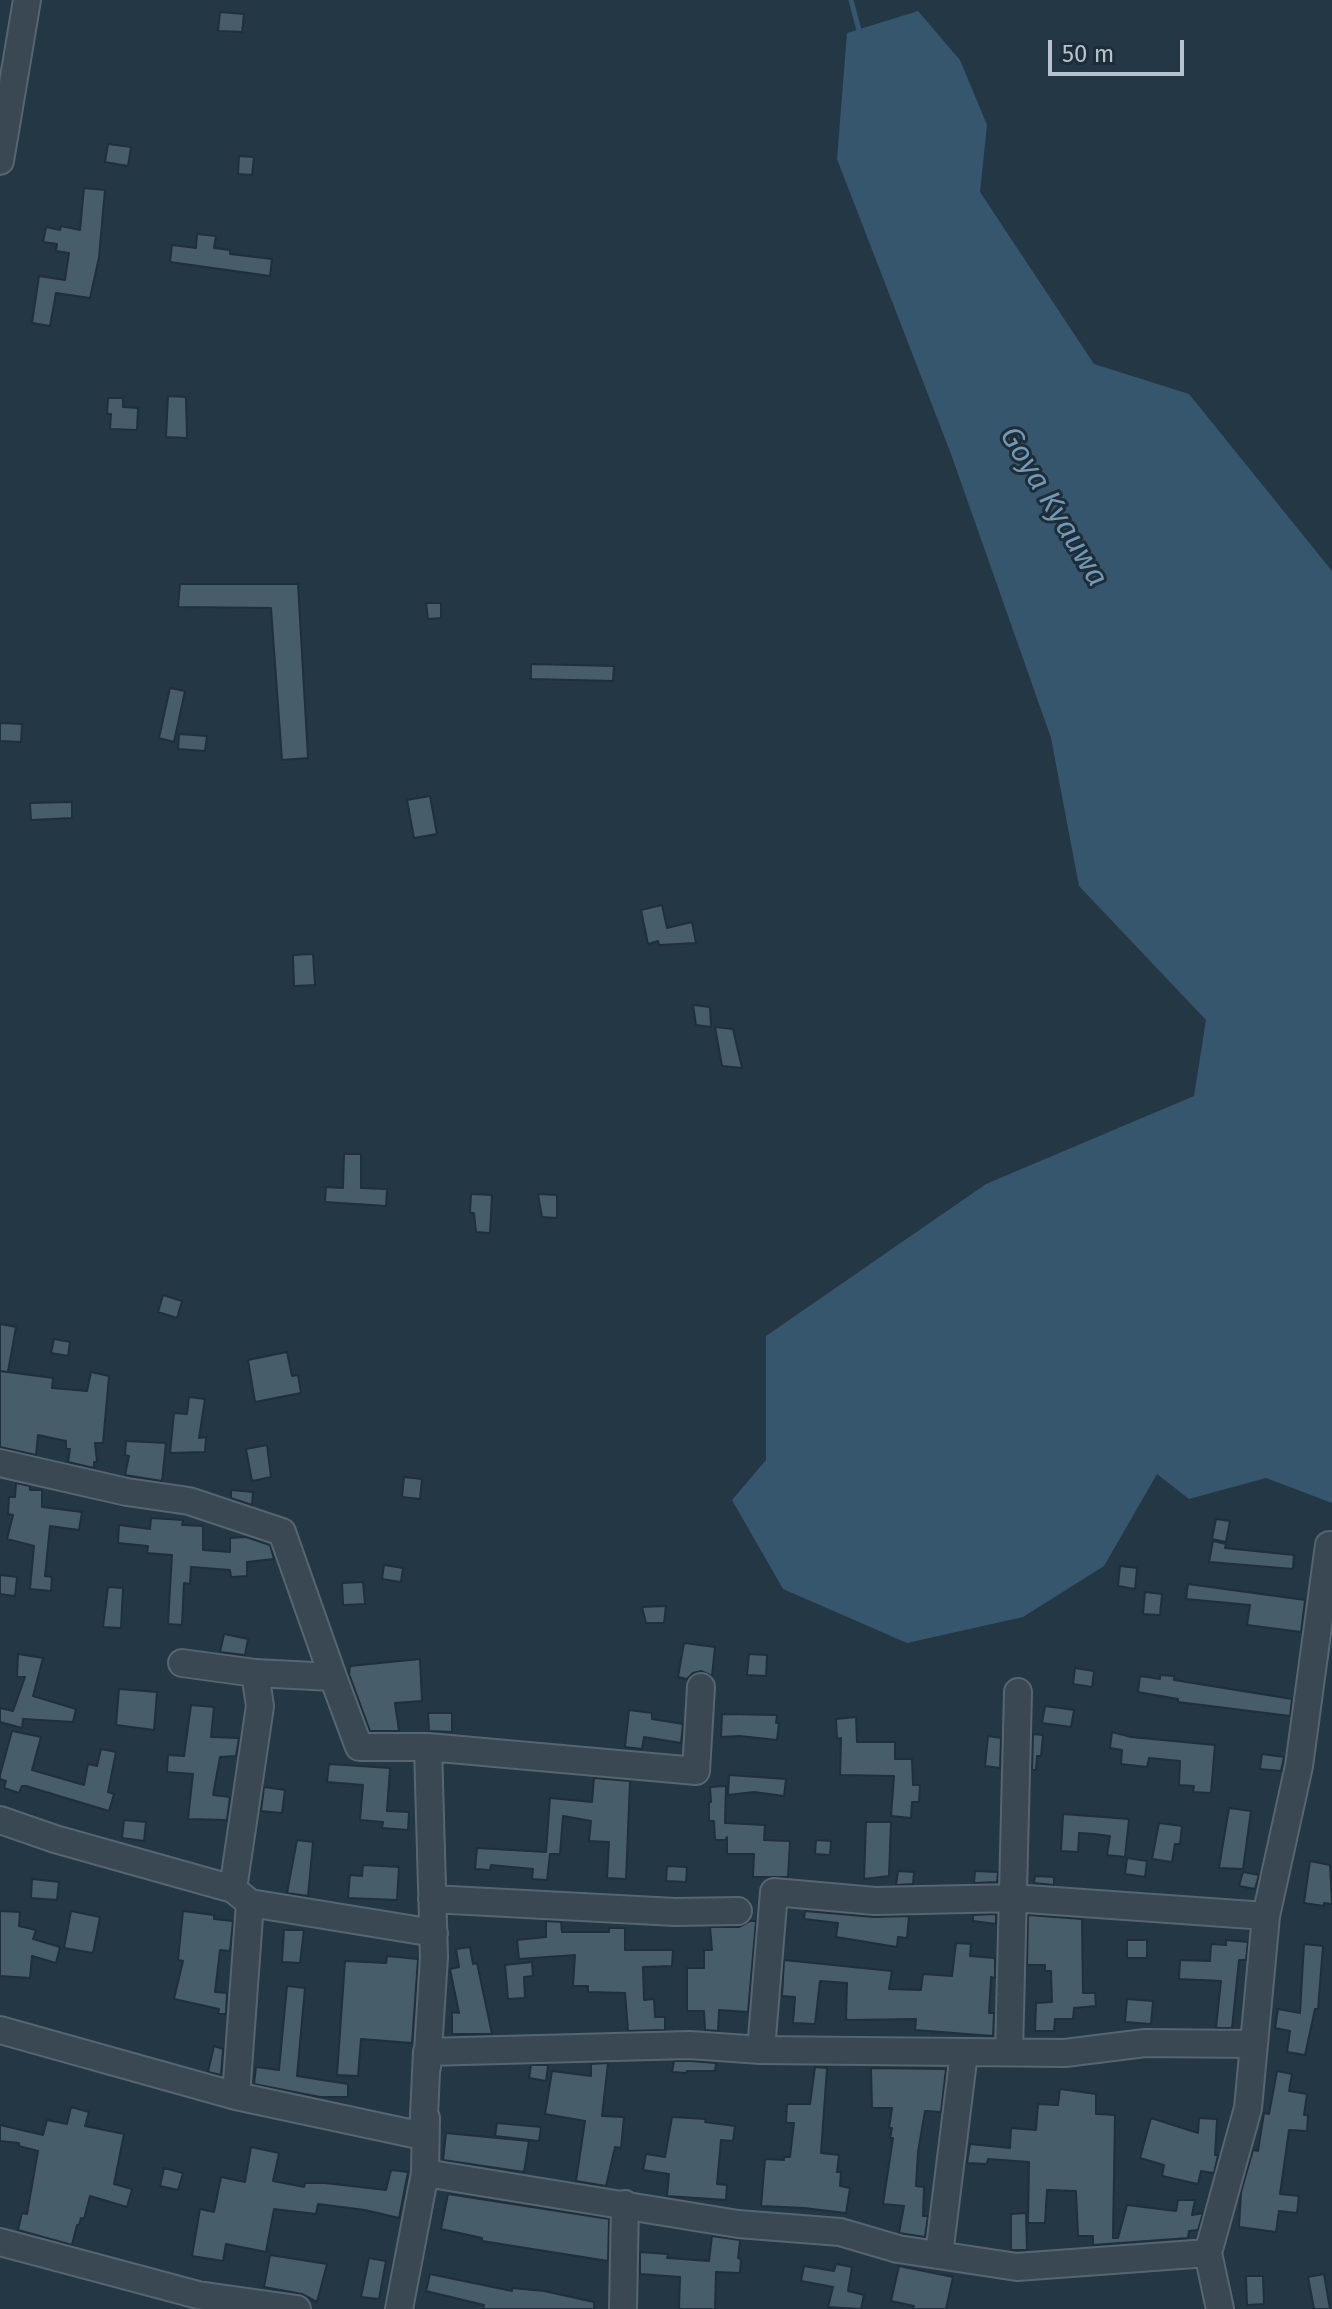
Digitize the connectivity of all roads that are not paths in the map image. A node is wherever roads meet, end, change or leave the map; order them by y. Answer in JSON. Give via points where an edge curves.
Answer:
{"nodes":[{"id":1,"x":27,"y":0,"type":"edge"},
{"id":2,"x":0,"y":161,"type":"edge"},
{"id":3,"x":0,"y":1463,"type":"edge"},
{"id":4,"x":1329,"y":1545,"type":"dead end"},
{"id":5,"x":1325,"y":1618,"type":"edge"},
{"id":6,"x":182,"y":1663,"type":"dead end"},
{"id":7,"x":255,"y":1673,"type":"junction"},
{"id":8,"x":333,"y":1677,"type":"junction"},
{"id":9,"x":701,"y":1687,"type":"dead end"},
{"id":10,"x":1018,"y":1692,"type":"dead end"},
{"id":11,"x":428,"y":1747,"type":"junction"},
{"id":12,"x":0,"y":1820,"type":"edge"},
{"id":13,"x":241,"y":1896,"type":"junction"},
{"id":14,"x":1013,"y":1898,"type":"junction"},
{"id":15,"x":432,"y":1899,"type":"junction"},
{"id":16,"x":738,"y":1911,"type":"dead end"},
{"id":17,"x":1266,"y":1916,"type":"junction"},
{"id":18,"x":434,"y":1933,"type":"junction"},
{"id":19,"x":0,"y":2030,"type":"edge"},
{"id":20,"x":1253,"y":2044,"type":"junction"},
{"id":21,"x":761,"y":2050,"type":"junction"},
{"id":22,"x":427,"y":2052,"type":"junction"},
{"id":23,"x":1009,"y":2052,"type":"junction"},
{"id":24,"x":964,"y":2053,"type":"junction"},
{"id":25,"x":236,"y":2096,"type":"junction"},
{"id":26,"x":425,"y":2173,"type":"junction"},
{"id":27,"x":625,"y":2204,"type":"junction"},
{"id":28,"x":0,"y":2242,"type":"edge"},
{"id":29,"x":1208,"y":2253,"type":"junction"},
{"id":30,"x":939,"y":2255,"type":"junction"},
{"id":31,"x":297,"y":2309,"type":"edge"},
{"id":32,"x":399,"y":2309,"type":"edge"},
{"id":33,"x":623,"y":2309,"type":"edge"},
{"id":34,"x":1220,"y":2309,"type":"edge"}],
"edges":[{"from":1,"to":2,"type":"street"},
{"from":3,"to":8,"type":"street","via":[[189,1501],[282,1532]]},
{"from":4,"to":5,"type":"street"},
{"from":5,"to":17,"type":"street"},
{"from":6,"to":7,"type":"street"},
{"from":7,"to":8,"type":"street"},
{"from":7,"to":13,"type":"street","via":[[260,1706]]},
{"from":8,"to":11,"type":"street","via":[[359,1747]]},
{"from":9,"to":11,"type":"street","via":[[696,1771]]},
{"from":10,"to":14,"type":"street"},
{"from":11,"to":15,"type":"street"},
{"from":12,"to":13,"type":"street"},
{"from":13,"to":18,"type":"street"},
{"from":13,"to":25,"type":"street"},
{"from":14,"to":17,"type":"street"},
{"from":14,"to":21,"type":"street","via":[[875,1901],[774,1892]]},
{"from":14,"to":23,"type":"street"},
{"from":15,"to":16,"type":"street"},
{"from":15,"to":18,"type":"street"},
{"from":17,"to":20,"type":"street"},
{"from":18,"to":22,"type":"street"},
{"from":19,"to":25,"type":"street"},
{"from":20,"to":23,"type":"street","via":[[1145,2043],[1065,2053]]},
{"from":20,"to":29,"type":"street","via":[[1248,2108]]},
{"from":21,"to":22,"type":"street","via":[[690,2045]]},
{"from":21,"to":24,"type":"street"},
{"from":22,"to":25,"type":"street","via":[[423,2136]]},
{"from":22,"to":26,"type":"street"},
{"from":23,"to":24,"type":"street"},
{"from":24,"to":30,"type":"street"},
{"from":26,"to":27,"type":"street"},
{"from":26,"to":32,"type":"street"},
{"from":27,"to":30,"type":"street","via":[[738,2224],[840,2232]]},
{"from":27,"to":33,"type":"street"},
{"from":28,"to":31,"type":"street","via":[[198,2295]]},
{"from":29,"to":30,"type":"street","via":[[1017,2267]]},
{"from":29,"to":34,"type":"street"}]}
